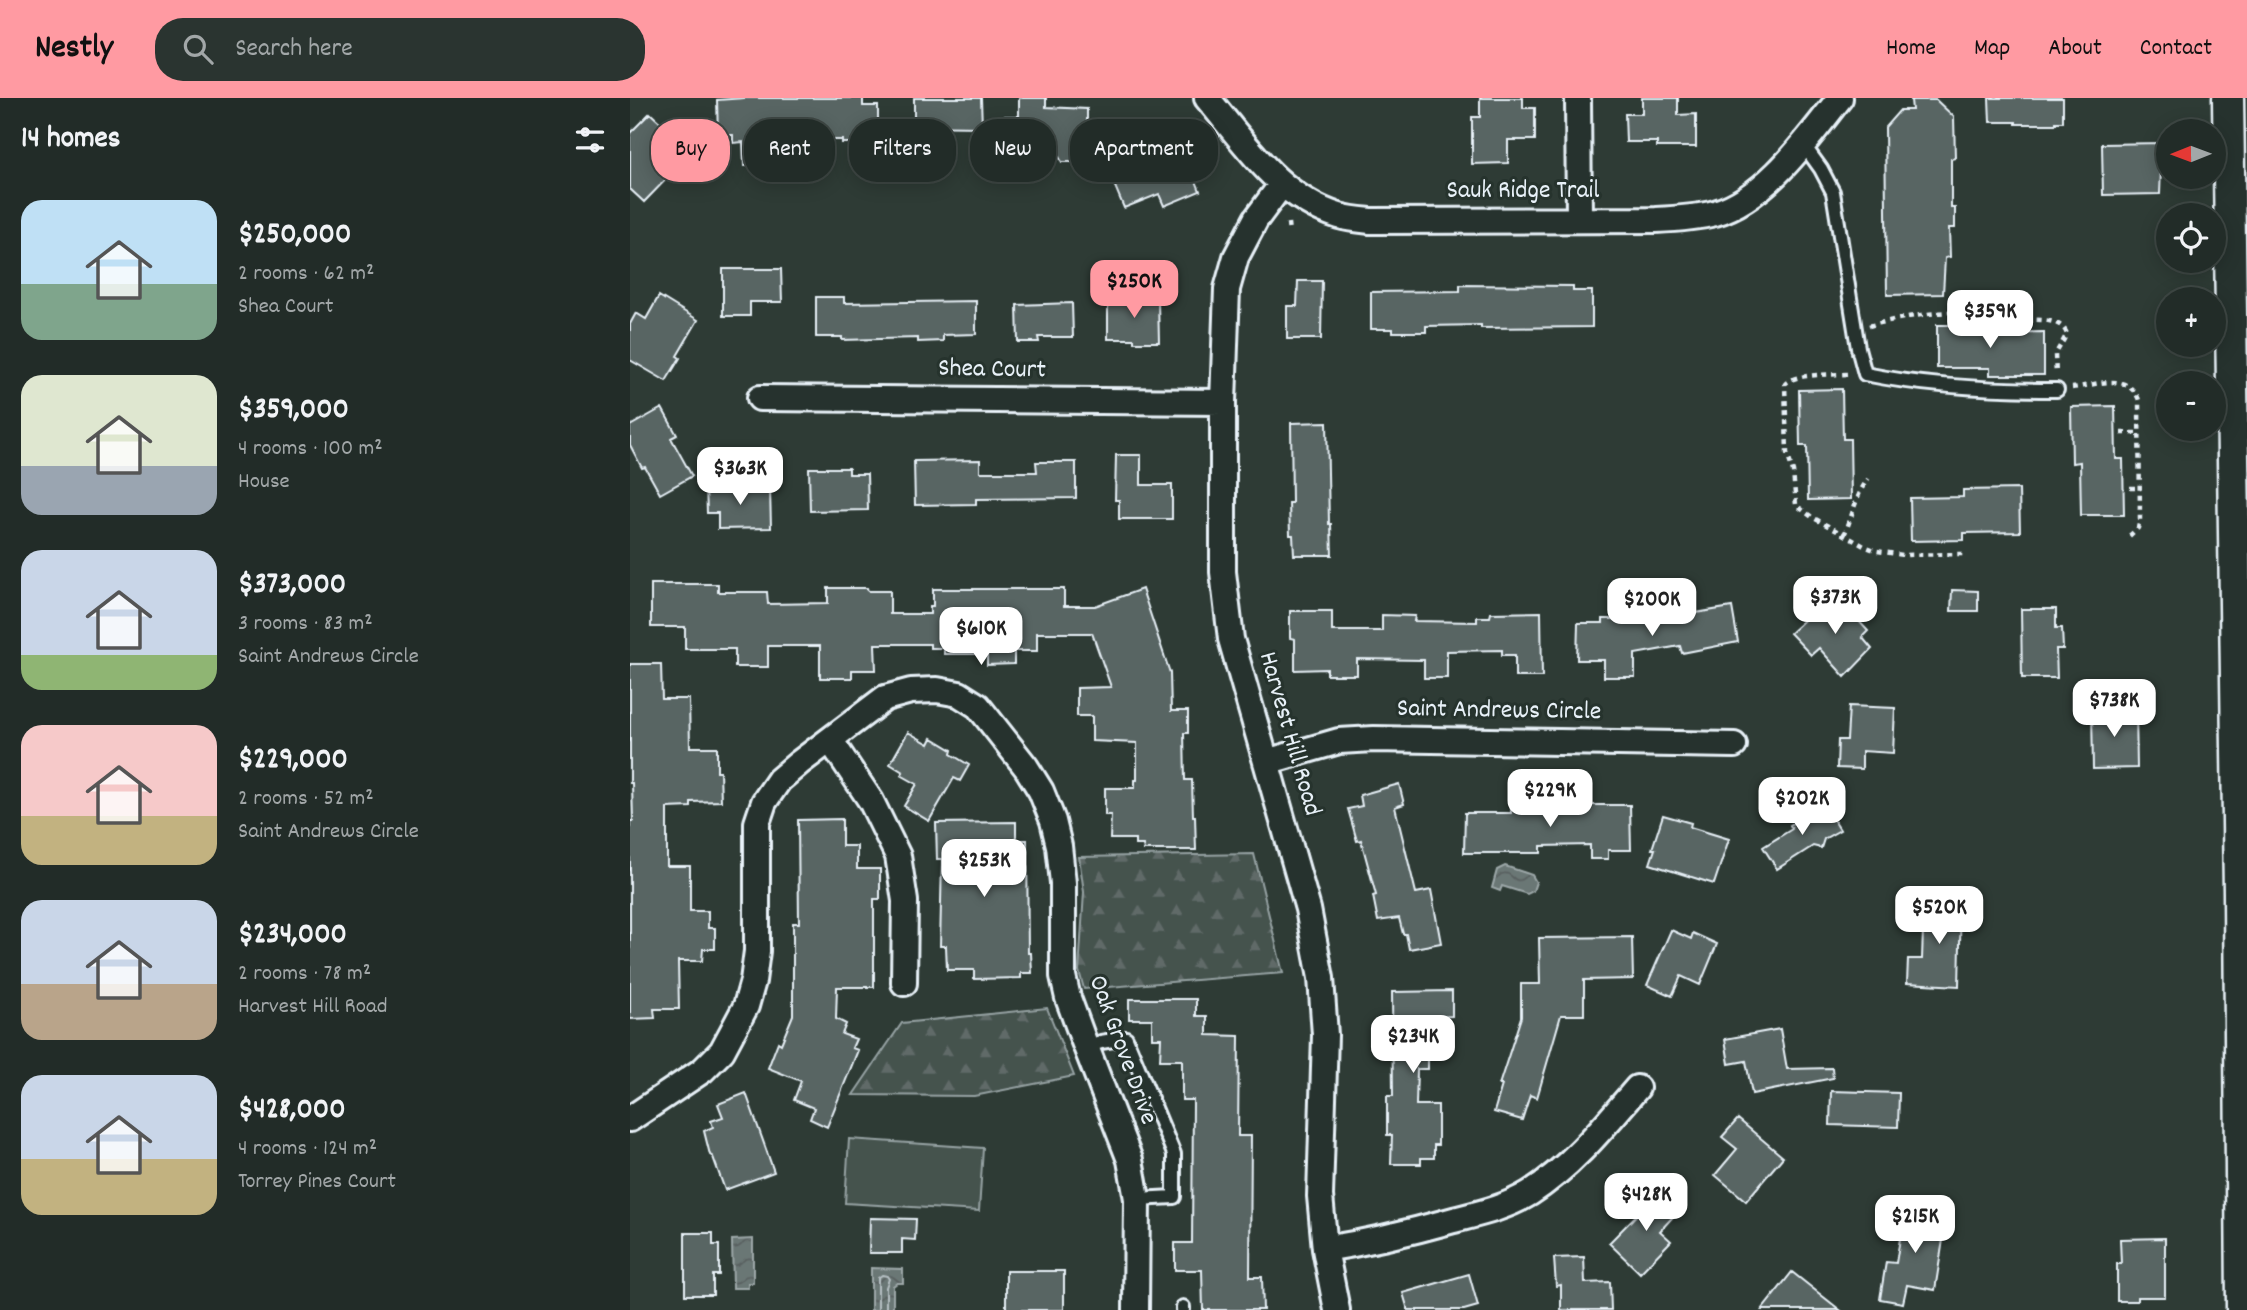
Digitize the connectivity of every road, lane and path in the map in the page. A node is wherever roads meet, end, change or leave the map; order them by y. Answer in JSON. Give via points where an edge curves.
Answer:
{"nodes":[{"id":1,"x":1207,"y":98,"type":"edge"},
{"id":2,"x":1578,"y":98,"type":"edge"},
{"id":3,"x":1840,"y":98,"type":"edge"},
{"id":4,"x":2228,"y":98,"type":"edge"},
{"id":5,"x":1803,"y":144,"type":"junction"},
{"id":6,"x":1282,"y":184,"type":"junction"},
{"id":7,"x":1579,"y":220,"type":"junction"},
{"id":8,"x":1288,"y":223,"type":"dead end"},
{"id":9,"x":1289,"y":233,"type":"dead end"},
{"id":10,"x":2239,"y":284,"type":"edge"},
{"id":11,"x":1855,"y":330,"type":"junction"},
{"id":12,"x":1865,"y":374,"type":"junction"},
{"id":13,"x":2057,"y":390,"type":"junction"},
{"id":14,"x":760,"y":398,"type":"dead end"},
{"id":15,"x":1223,"y":402,"type":"junction"},
{"id":16,"x":2121,"y":433,"type":"dead end"},
{"id":17,"x":2140,"y":433,"type":"junction"},
{"id":18,"x":1868,"y":479,"type":"dead end"},
{"id":19,"x":2130,"y":488,"type":"dead end"},
{"id":20,"x":2141,"y":488,"type":"junction"},
{"id":21,"x":1844,"y":535,"type":"junction"},
{"id":22,"x":2127,"y":538,"type":"dead end"},
{"id":23,"x":1963,"y":554,"type":"dead end"},
{"id":24,"x":831,"y":741,"type":"junction"},
{"id":25,"x":1734,"y":745,"type":"dead end"},
{"id":26,"x":1266,"y":762,"type":"junction"},
{"id":27,"x":2243,"y":893,"type":"edge"},
{"id":28,"x":904,"y":983,"type":"dead end"},
{"id":29,"x":1086,"y":1047,"type":"junction"},
{"id":30,"x":1637,"y":1088,"type":"dead end"},
{"id":31,"x":630,"y":1119,"type":"edge"},
{"id":32,"x":1137,"y":1199,"type":"junction"},
{"id":33,"x":1325,"y":1249,"type":"junction"},
{"id":34,"x":1136,"y":1310,"type":"edge"},
{"id":35,"x":1337,"y":1310,"type":"edge"},
{"id":36,"x":2242,"y":1310,"type":"edge"}],
"edges":[{"from":1,"to":6,"type":"street","name":"Sauk Ridge Trail","via":[[1261,166]]},
{"from":2,"to":7,"type":"street"},
{"from":3,"to":5,"type":"street","name":"Sauk Ridge Trail"},
{"from":4,"to":10,"type":"street"},
{"from":5,"to":7,"type":"street","name":"Sauk Ridge Trail","via":[[1768,182],[1717,212],[1656,220]]},
{"from":5,"to":11,"type":"lane","via":[[1833,192]]},
{"from":6,"to":7,"type":"street","name":"Sauk Ridge Trail","via":[[1311,205],[1340,217],[1371,221]]},
{"from":6,"to":15,"type":"street","name":"Harvest Hill Road","via":[[1236,257],[1227,289]]},
{"from":8,"to":9,"type":"path"},
{"from":10,"to":27,"type":"street"},
{"from":11,"to":12,"type":"lane"},
{"from":11,"to":13,"type":"path","via":[[1913,316],[1964,312],[2048,321],[2062,326],[2067,334],[2055,355]]},
{"from":12,"to":13,"type":"lane","via":[[1973,388]]},
{"from":12,"to":21,"type":"path","via":[[1797,377],[1785,384],[1787,453],[1796,505]]},
{"from":13,"to":17,"type":"path","via":[[2107,381],[2124,385],[2139,400]]},
{"from":14,"to":15,"type":"street","name":"Shea Court"},
{"from":15,"to":26,"type":"street","name":"Harvest Hill Road","via":[[1223,572],[1231,639]]},
{"from":16,"to":17,"type":"path"},
{"from":17,"to":20,"type":"path"},
{"from":18,"to":21,"type":"path"},
{"from":19,"to":20,"type":"path"},
{"from":20,"to":22,"type":"path","via":[[2138,528]]},
{"from":21,"to":23,"type":"path","via":[[1890,554]]},
{"from":24,"to":28,"type":"street","via":[[871,801],[898,856],[905,901]]},
{"from":24,"to":29,"type":"street","name":"Oak Grove Drive","via":[[885,698],[911,691],[959,694],[978,706],[1026,767],[1053,821],[1063,883],[1063,976]]},
{"from":24,"to":31,"type":"street","name":"Oak Grove Drive","via":[[779,780],[757,823],[757,951],[746,1006],[722,1051],[703,1070]]},
{"from":25,"to":26,"type":"street","name":"Saint Andrews Circle","via":[[1374,739],[1339,741]]},
{"from":26,"to":33,"type":"street","name":"Harvest Hill Road","via":[[1308,909],[1321,978],[1325,1035],[1320,1196]]},
{"from":27,"to":36,"type":"street"},
{"from":29,"to":32,"type":"street","name":"Oak Grove Drive","via":[[1130,1160]]},
{"from":29,"to":32,"type":"lane","via":[[1126,1038],[1174,1154],[1174,1197]]},
{"from":30,"to":33,"type":"street","via":[[1553,1176],[1528,1194],[1459,1219],[1373,1242]]},
{"from":32,"to":34,"type":"street","name":"Oak Grove Drive"},
{"from":33,"to":35,"type":"street","name":"Harvest Hill Road"}]}
